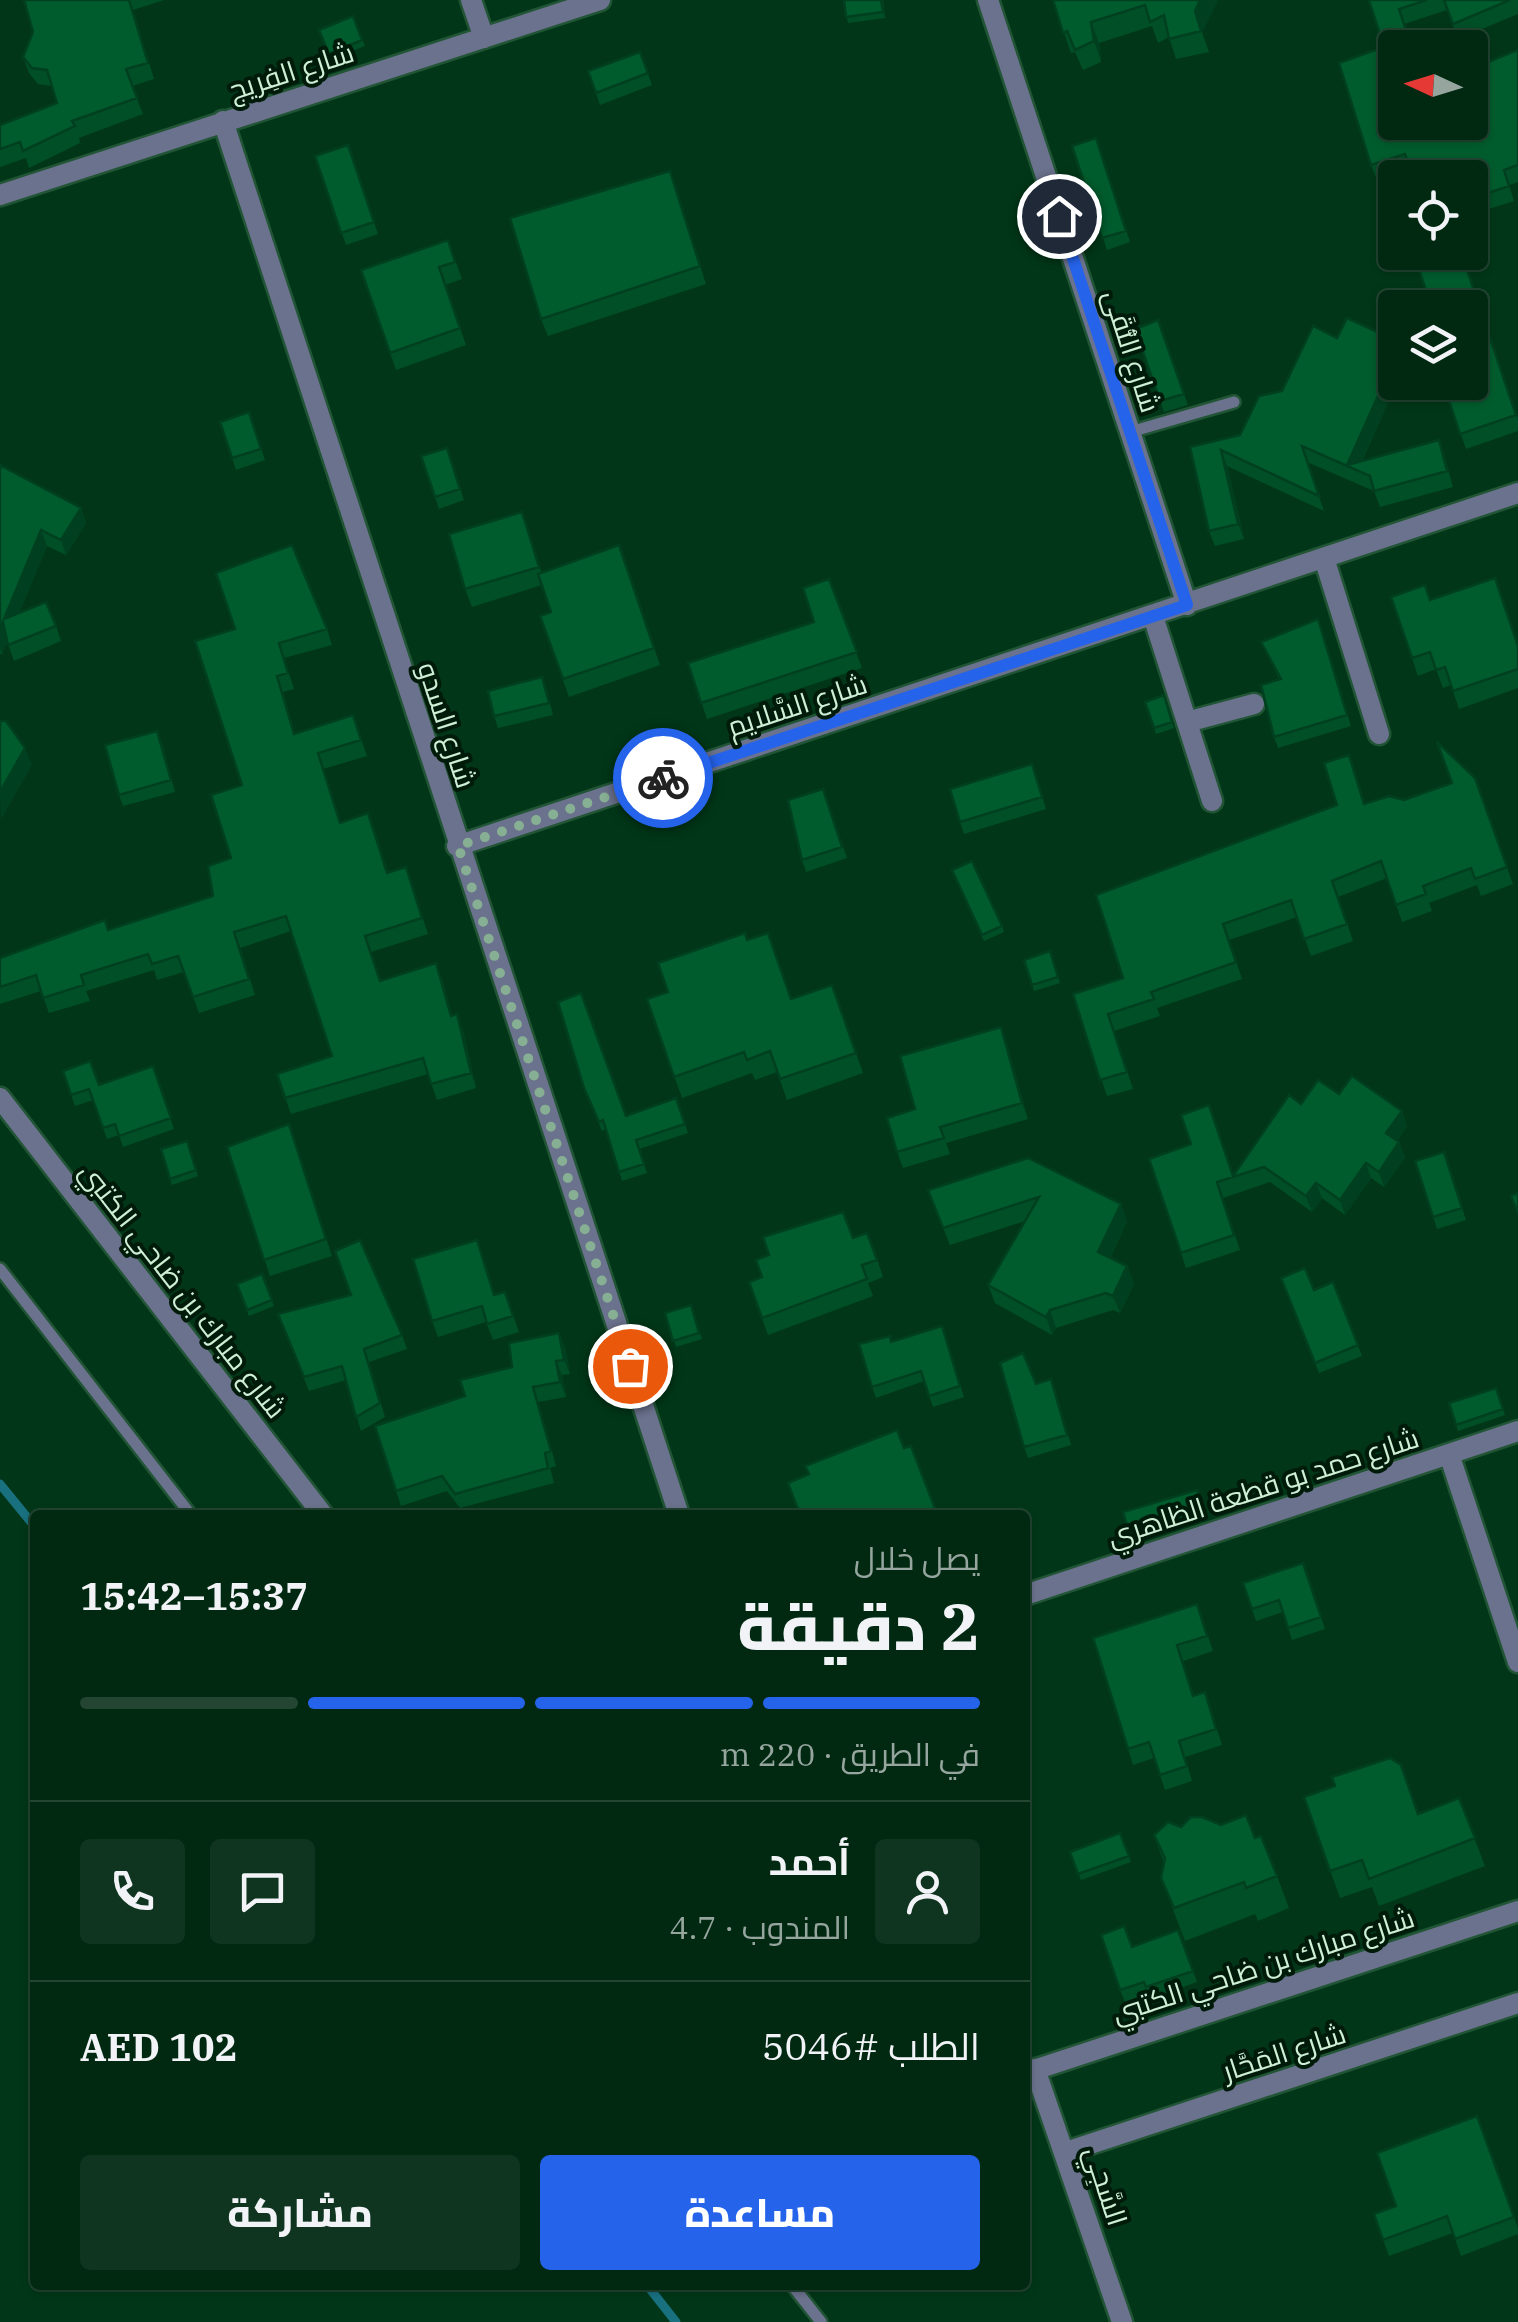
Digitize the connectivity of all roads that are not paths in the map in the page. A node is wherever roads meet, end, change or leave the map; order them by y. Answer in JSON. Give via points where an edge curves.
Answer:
{"nodes":[{"id":1,"x":471,"y":0,"type":"edge"},
{"id":2,"x":600,"y":0,"type":"edge"},
{"id":3,"x":988,"y":0,"type":"edge"},
{"id":4,"x":484,"y":38,"type":"junction"},
{"id":5,"x":223,"y":121,"type":"junction"},
{"id":6,"x":0,"y":195,"type":"edge"},
{"id":7,"x":1234,"y":402,"type":"dead end"},
{"id":8,"x":1130,"y":432,"type":"junction"},
{"id":9,"x":1518,"y":493,"type":"edge"},
{"id":10,"x":1324,"y":558,"type":"junction"},
{"id":11,"x":1187,"y":605,"type":"junction"},
{"id":12,"x":1153,"y":616,"type":"junction"},
{"id":13,"x":1254,"y":704,"type":"dead end"},
{"id":14,"x":1187,"y":722,"type":"junction"},
{"id":15,"x":1378,"y":734,"type":"dead end"},
{"id":16,"x":1212,"y":801,"type":"dead end"},
{"id":17,"x":458,"y":846,"type":"junction"},
{"id":18,"x":0,"y":1098,"type":"edge"},
{"id":19,"x":0,"y":1269,"type":"edge"},
{"id":20,"x":1518,"y":1431,"type":"edge"},
{"id":21,"x":1449,"y":1454,"type":"junction"},
{"id":22,"x":187,"y":1510,"type":"edge"},
{"id":23,"x":319,"y":1510,"type":"edge"},
{"id":24,"x":677,"y":1510,"type":"edge"},
{"id":25,"x":1030,"y":1593,"type":"edge"},
{"id":26,"x":1518,"y":1662,"type":"edge"},
{"id":27,"x":1518,"y":1911,"type":"edge"},
{"id":28,"x":1518,"y":2003,"type":"edge"},
{"id":29,"x":1030,"y":2071,"type":"edge"},
{"id":30,"x":1066,"y":2152,"type":"junction"},
{"id":31,"x":796,"y":2290,"type":"edge"},
{"id":32,"x":821,"y":2322,"type":"edge"},
{"id":33,"x":1122,"y":2322,"type":"edge"}],
"edges":[{"from":1,"to":4,"type":"street"},
{"from":2,"to":4,"type":"street","name":"شارع الفِريج"},
{"from":3,"to":8,"type":"street","name":"شارع التُّقَى"},
{"from":4,"to":5,"type":"street","name":"شارع الفِريج"},
{"from":5,"to":6,"type":"street","name":"شارع الفِريج"},
{"from":5,"to":17,"type":"street","name":"شارع السدو"},
{"from":7,"to":8,"type":"lane"},
{"from":8,"to":11,"type":"street","name":"شارع التُّقَى"},
{"from":9,"to":10,"type":"street","name":"شارع السَّلايم"},
{"from":10,"to":11,"type":"street","name":"شارع السَّلايم"},
{"from":10,"to":15,"type":"street"},
{"from":11,"to":12,"type":"street","name":"شارع السَّلايم"},
{"from":12,"to":14,"type":"street"},
{"from":12,"to":17,"type":"street","name":"شارع السَّلايم"},
{"from":13,"to":14,"type":"street"},
{"from":14,"to":16,"type":"street"},
{"from":17,"to":24,"type":"street","name":"شارع السدو"},
{"from":18,"to":23,"type":"street","name":"شارع مبارك بن ضاحي الكتبي"},
{"from":19,"to":22,"type":"lane"},
{"from":20,"to":21,"type":"street","name":"شارع حمد بو قطعة الظاهري"},
{"from":21,"to":25,"type":"street","name":"شارع حمد بو قطعة الظاهري"},
{"from":21,"to":26,"type":"street"},
{"from":27,"to":29,"type":"street","name":"شارع مبارك بن ضاحي الكتبي"},
{"from":28,"to":30,"type":"street","name":"شارع المَحَّار"},
{"from":29,"to":30,"type":"street","name":"السَّجِي"},
{"from":30,"to":33,"type":"street","name":"السَّجِي"},
{"from":31,"to":32,"type":"lane"}]}
